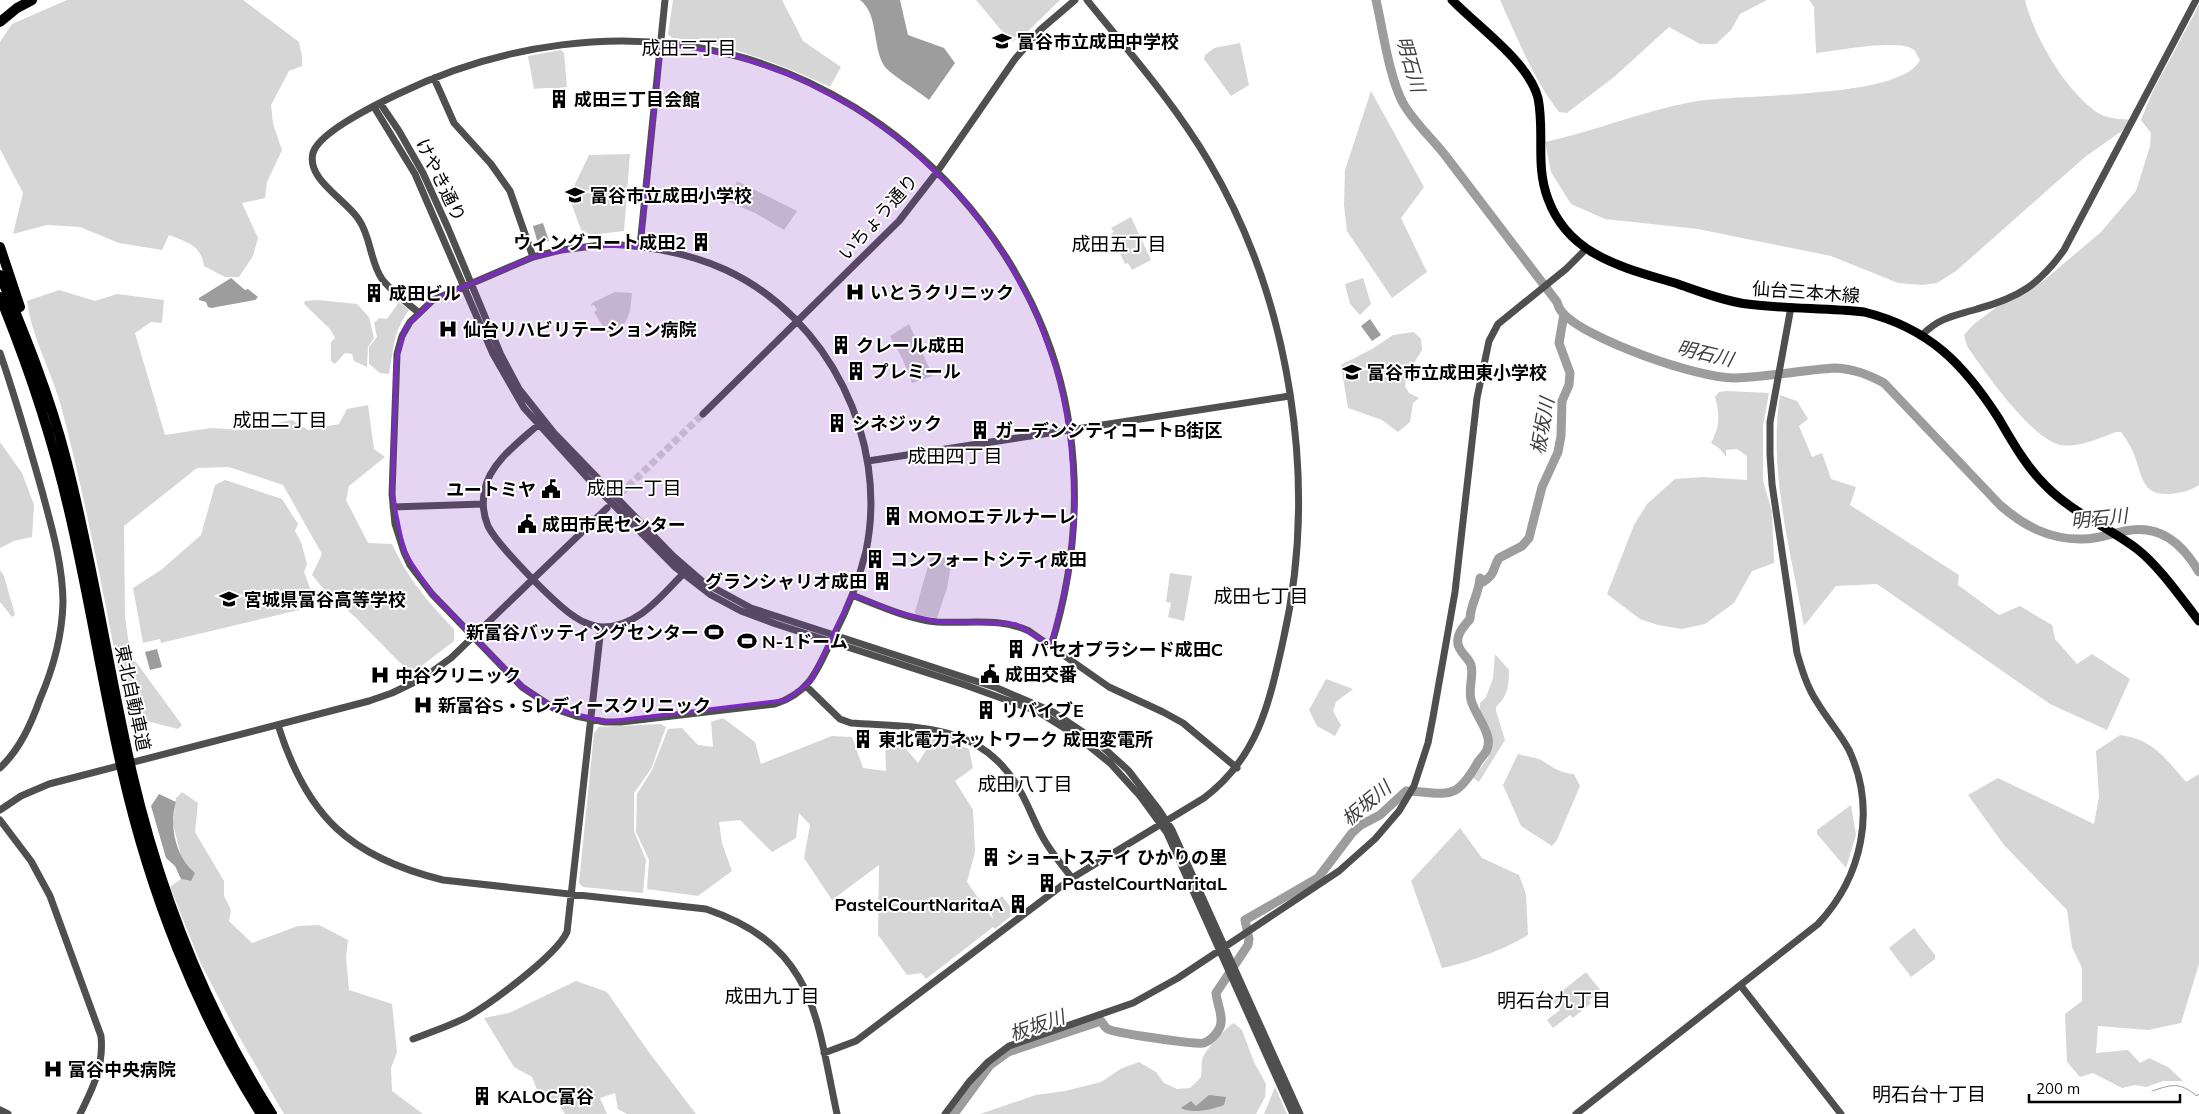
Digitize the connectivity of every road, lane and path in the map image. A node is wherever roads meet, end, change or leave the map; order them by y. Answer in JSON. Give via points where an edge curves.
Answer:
{"nodes":[{"id":1,"x":32,"y":0,"type":"edge"},
{"id":2,"x":665,"y":0,"type":"edge"},
{"id":3,"x":1075,"y":0,"type":"edge"},
{"id":4,"x":1087,"y":0,"type":"edge"},
{"id":5,"x":1452,"y":0,"type":"edge"},
{"id":6,"x":2196,"y":0,"type":"edge"},
{"id":7,"x":0,"y":22,"type":"edge"},
{"id":8,"x":661,"y":43,"type":"junction"},
{"id":9,"x":434,"y":78,"type":"junction"},
{"id":10,"x":377,"y":105,"type":"junction"},
{"id":11,"x":937,"y":172,"type":"junction"},
{"id":12,"x":640,"y":246,"type":"junction"},
{"id":13,"x":0,"y":247,"type":"edge"},
{"id":14,"x":1586,"y":249,"type":"junction"},
{"id":15,"x":533,"y":257,"type":"junction"},
{"id":16,"x":0,"y":275,"type":"edge"},
{"id":17,"x":467,"y":285,"type":"junction"},
{"id":18,"x":0,"y":297,"type":"edge"},
{"id":19,"x":1791,"y":307,"type":"junction"},
{"id":20,"x":0,"y":310,"type":"edge"},
{"id":21,"x":418,"y":312,"type":"junction"},
{"id":22,"x":798,"y":322,"type":"junction"},
{"id":23,"x":1922,"y":335,"type":"junction"},
{"id":24,"x":28,"y":342,"type":"junction"},
{"id":25,"x":0,"y":353,"type":"edge"},
{"id":26,"x":1290,"y":396,"type":"junction"},
{"id":27,"x":38,"y":398,"type":"junction"},
{"id":28,"x":703,"y":414,"type":"tunnel mouth"},
{"id":29,"x":538,"y":425,"type":"junction"},
{"id":30,"x":1070,"y":430,"type":"junction"},
{"id":31,"x":868,"y":461,"type":"junction"},
{"id":32,"x":483,"y":504,"type":"junction"},
{"id":33,"x":392,"y":507,"type":"junction"},
{"id":34,"x":607,"y":508,"type":"tunnel mouth"},
{"id":35,"x":683,"y":574,"type":"junction"},
{"id":36,"x":535,"y":579,"type":"junction"},
{"id":37,"x":852,"y":595,"type":"junction"},
{"id":38,"x":2199,"y":621,"type":"edge"},
{"id":39,"x":601,"y":627,"type":"junction"},
{"id":40,"x":474,"y":638,"type":"junction"},
{"id":41,"x":832,"y":638,"type":"junction"},
{"id":42,"x":1051,"y":646,"type":"junction"},
{"id":43,"x":806,"y":686,"type":"junction"},
{"id":44,"x":591,"y":720,"type":"junction"},
{"id":45,"x":278,"y":725,"type":"junction"},
{"id":46,"x":0,"y":768,"type":"edge"},
{"id":47,"x":1236,"y":768,"type":"junction"},
{"id":48,"x":0,"y":810,"type":"edge"},
{"id":49,"x":0,"y":820,"type":"edge"},
{"id":50,"x":1163,"y":822,"type":"junction"},
{"id":51,"x":1072,"y":878,"type":"junction"},
{"id":52,"x":572,"y":894,"type":"junction"},
{"id":53,"x":1741,"y":986,"type":"junction"},
{"id":54,"x":1261,"y":1033,"type":"junction"},
{"id":55,"x":413,"y":1039,"type":"dead end"},
{"id":56,"x":824,"y":1053,"type":"junction"},
{"id":57,"x":0,"y":1110,"type":"edge"},
{"id":58,"x":8,"y":1114,"type":"edge"},
{"id":59,"x":80,"y":1114,"type":"edge"},
{"id":60,"x":261,"y":1114,"type":"edge"},
{"id":61,"x":272,"y":1114,"type":"edge"},
{"id":62,"x":837,"y":1114,"type":"edge"},
{"id":63,"x":945,"y":1114,"type":"edge"},
{"id":64,"x":1293,"y":1114,"type":"edge"},
{"id":65,"x":1300,"y":1114,"type":"edge"},
{"id":66,"x":1576,"y":1114,"type":"edge"},
{"id":67,"x":1841,"y":1114,"type":"edge"}],
"edges":[{"from":1,"to":7,"type":"highway"},
{"from":2,"to":8,"type":"street"},
{"from":3,"to":11,"type":"street","name":"いちょう通り","via":[[1040,30],[1015,59]]},
{"from":4,"to":26,"type":"street","via":[[1176,110],[1226,194],[1261,280],[1276,328]]},
{"from":5,"to":14,"type":"main road","name":"仙台三本木線","via":[[1529,77],[1538,99],[1540,161],[1548,200],[1566,229]]},
{"from":6,"to":23,"type":"street","via":[[2064,250],[2050,269],[2018,295],[1937,321]]},
{"from":8,"to":9,"type":"street","via":[[597,42],[552,46],[475,63]]},
{"from":8,"to":11,"type":"street","via":[[733,55],[808,83],[888,130]]},
{"from":8,"to":12,"type":"street"},
{"from":9,"to":10,"type":"street"},
{"from":9,"to":15,"type":"street","via":[[454,123],[510,191]]},
{"from":10,"to":17,"type":"street","via":[[416,174]]},
{"from":10,"to":17,"type":"street","name":"けやき通り","via":[[399,131],[423,173],[467,274]]},
{"from":10,"to":21,"type":"street","via":[[326,135],[314,151],[312,161],[318,178],[359,218],[383,280]]},
{"from":11,"to":22,"type":"street","name":"いちょう通り","via":[[899,221]]},
{"from":11,"to":30,"type":"street","via":[[989,232],[1036,313],[1056,368]]},
{"from":12,"to":15,"type":"street","via":[[586,246]]},
{"from":12,"to":22,"type":"street","via":[[678,253],[728,271],[767,295]]},
{"from":13,"to":24,"type":"highway","via":[[22,312]]},
{"from":14,"to":19,"type":"main road","name":"仙台三本木線","via":[[1614,264],[1724,299]]},
{"from":14,"to":63,"type":"street","via":[[1498,324],[1489,341],[1477,398],[1454,592],[1430,734],[1414,786],[1400,812],[1339,871],[1178,978],[1132,1003],[1010,1046],[988,1062]]},
{"from":15,"to":17,"type":"street"},
{"from":16,"to":24,"type":"highway","name":"東北自動車道"},
{"from":17,"to":21,"type":"street","via":[[433,300]]},
{"from":17,"to":29,"type":"street","via":[[501,370]]},
{"from":17,"to":41,"type":"street","via":[[508,371],[529,404],[673,556],[703,582],[735,600]]},
{"from":18,"to":27,"type":"highway","name":"東北自動車道"},
{"from":19,"to":23,"type":"main road","name":"仙台三本木線","via":[[1864,312],[1884,317]]},
{"from":19,"to":53,"type":"street","via":[[1770,422],[1770,472],[1797,653],[1812,694],[1843,739],[1855,766],[1862,796],[1863,828],[1850,878],[1835,904],[1818,924]]},
{"from":20,"to":27,"type":"highway"},
{"from":21,"to":33,"type":"street","via":[[402,336],[397,354]]},
{"from":22,"to":28,"type":"street","name":"いちょう通り"},
{"from":22,"to":31,"type":"street","via":[[823,352],[843,386],[858,423]]},
{"from":23,"to":38,"type":"main road","name":"仙台三本木線","via":[[1950,355],[1975,384],[2038,478],[2066,504],[2146,556]]},
{"from":24,"to":61,"type":"highway","name":"東北自動車道","via":[[66,459],[133,774],[162,878],[178,925],[212,1003]]},
{"from":25,"to":46,"type":"street","via":[[19,405],[46,507],[58,555],[63,605],[57,651],[47,683],[28,729]]},
{"from":26,"to":30,"type":"street"},
{"from":26,"to":47,"type":"street","via":[[1298,464],[1293,586],[1287,626],[1269,698],[1252,744]]},
{"from":27,"to":60,"type":"highway","name":"東北自動車道","via":[[70,516],[123,776],[152,880],[207,1015]]},
{"from":29,"to":32,"type":"street","via":[[493,470],[485,488]]},
{"from":29,"to":35,"type":"street"},
{"from":30,"to":31,"type":"street"},
{"from":30,"to":42,"type":"street","via":[[1074,503],[1072,547],[1062,609]]},
{"from":31,"to":37,"type":"street","via":[[870,526]]},
{"from":32,"to":33,"type":"street"},
{"from":32,"to":36,"type":"street","via":[[487,523],[495,537]]},
{"from":33,"to":40,"type":"street","via":[[398,537],[410,565],[432,594]]},
{"from":34,"to":36,"type":"street"},
{"from":35,"to":39,"type":"street","via":[[641,614],[621,624]]},
{"from":35,"to":41,"type":"street","via":[[711,595],[741,611],[776,624]]},
{"from":36,"to":39,"type":"street","via":[[573,616]]},
{"from":36,"to":40,"type":"street"},
{"from":37,"to":41,"type":"street"},
{"from":37,"to":42,"type":"street","via":[[898,613],[937,622],[997,621],[1014,624],[1029,630]]},
{"from":39,"to":44,"type":"street"},
{"from":40,"to":44,"type":"street","via":[[531,694],[555,709]]},
{"from":40,"to":45,"type":"street","via":[[437,669],[392,693]]},
{"from":41,"to":43,"type":"street"},
{"from":41,"to":50,"type":"street","via":[[997,688],[1052,712],[1115,757],[1142,786]]},
{"from":42,"to":47,"type":"street","via":[[1109,687],[1183,723]]},
{"from":43,"to":44,"type":"street","via":[[788,700],[775,704],[621,722]]},
{"from":43,"to":51,"type":"street","via":[[840,719],[937,729],[958,735],[984,750],[1010,774],[1041,834]]},
{"from":44,"to":52,"type":"street"},
{"from":45,"to":48,"type":"street","via":[[103,769],[35,790]]},
{"from":45,"to":52,"type":"street","via":[[296,774],[306,791],[326,818],[360,848],[413,873],[443,880]]},
{"from":47,"to":50,"type":"street","via":[[1208,795]]},
{"from":49,"to":59,"type":"street","via":[[31,861],[50,896],[100,1031],[100,1071]]},
{"from":50,"to":51,"type":"street"},
{"from":50,"to":54,"type":"street"},
{"from":51,"to":56,"type":"street","via":[[856,1041]]},
{"from":52,"to":55,"type":"street","via":[[567,932],[556,949],[476,1012]]},
{"from":52,"to":56,"type":"street","via":[[706,909],[753,930],[784,957],[803,983],[812,1002]]},
{"from":53,"to":66,"type":"street"},
{"from":53,"to":67,"type":"street"},
{"from":54,"to":64,"type":"street"},
{"from":54,"to":65,"type":"street"},
{"from":56,"to":62,"type":"street"},
{"from":57,"to":58,"type":"street"}]}
